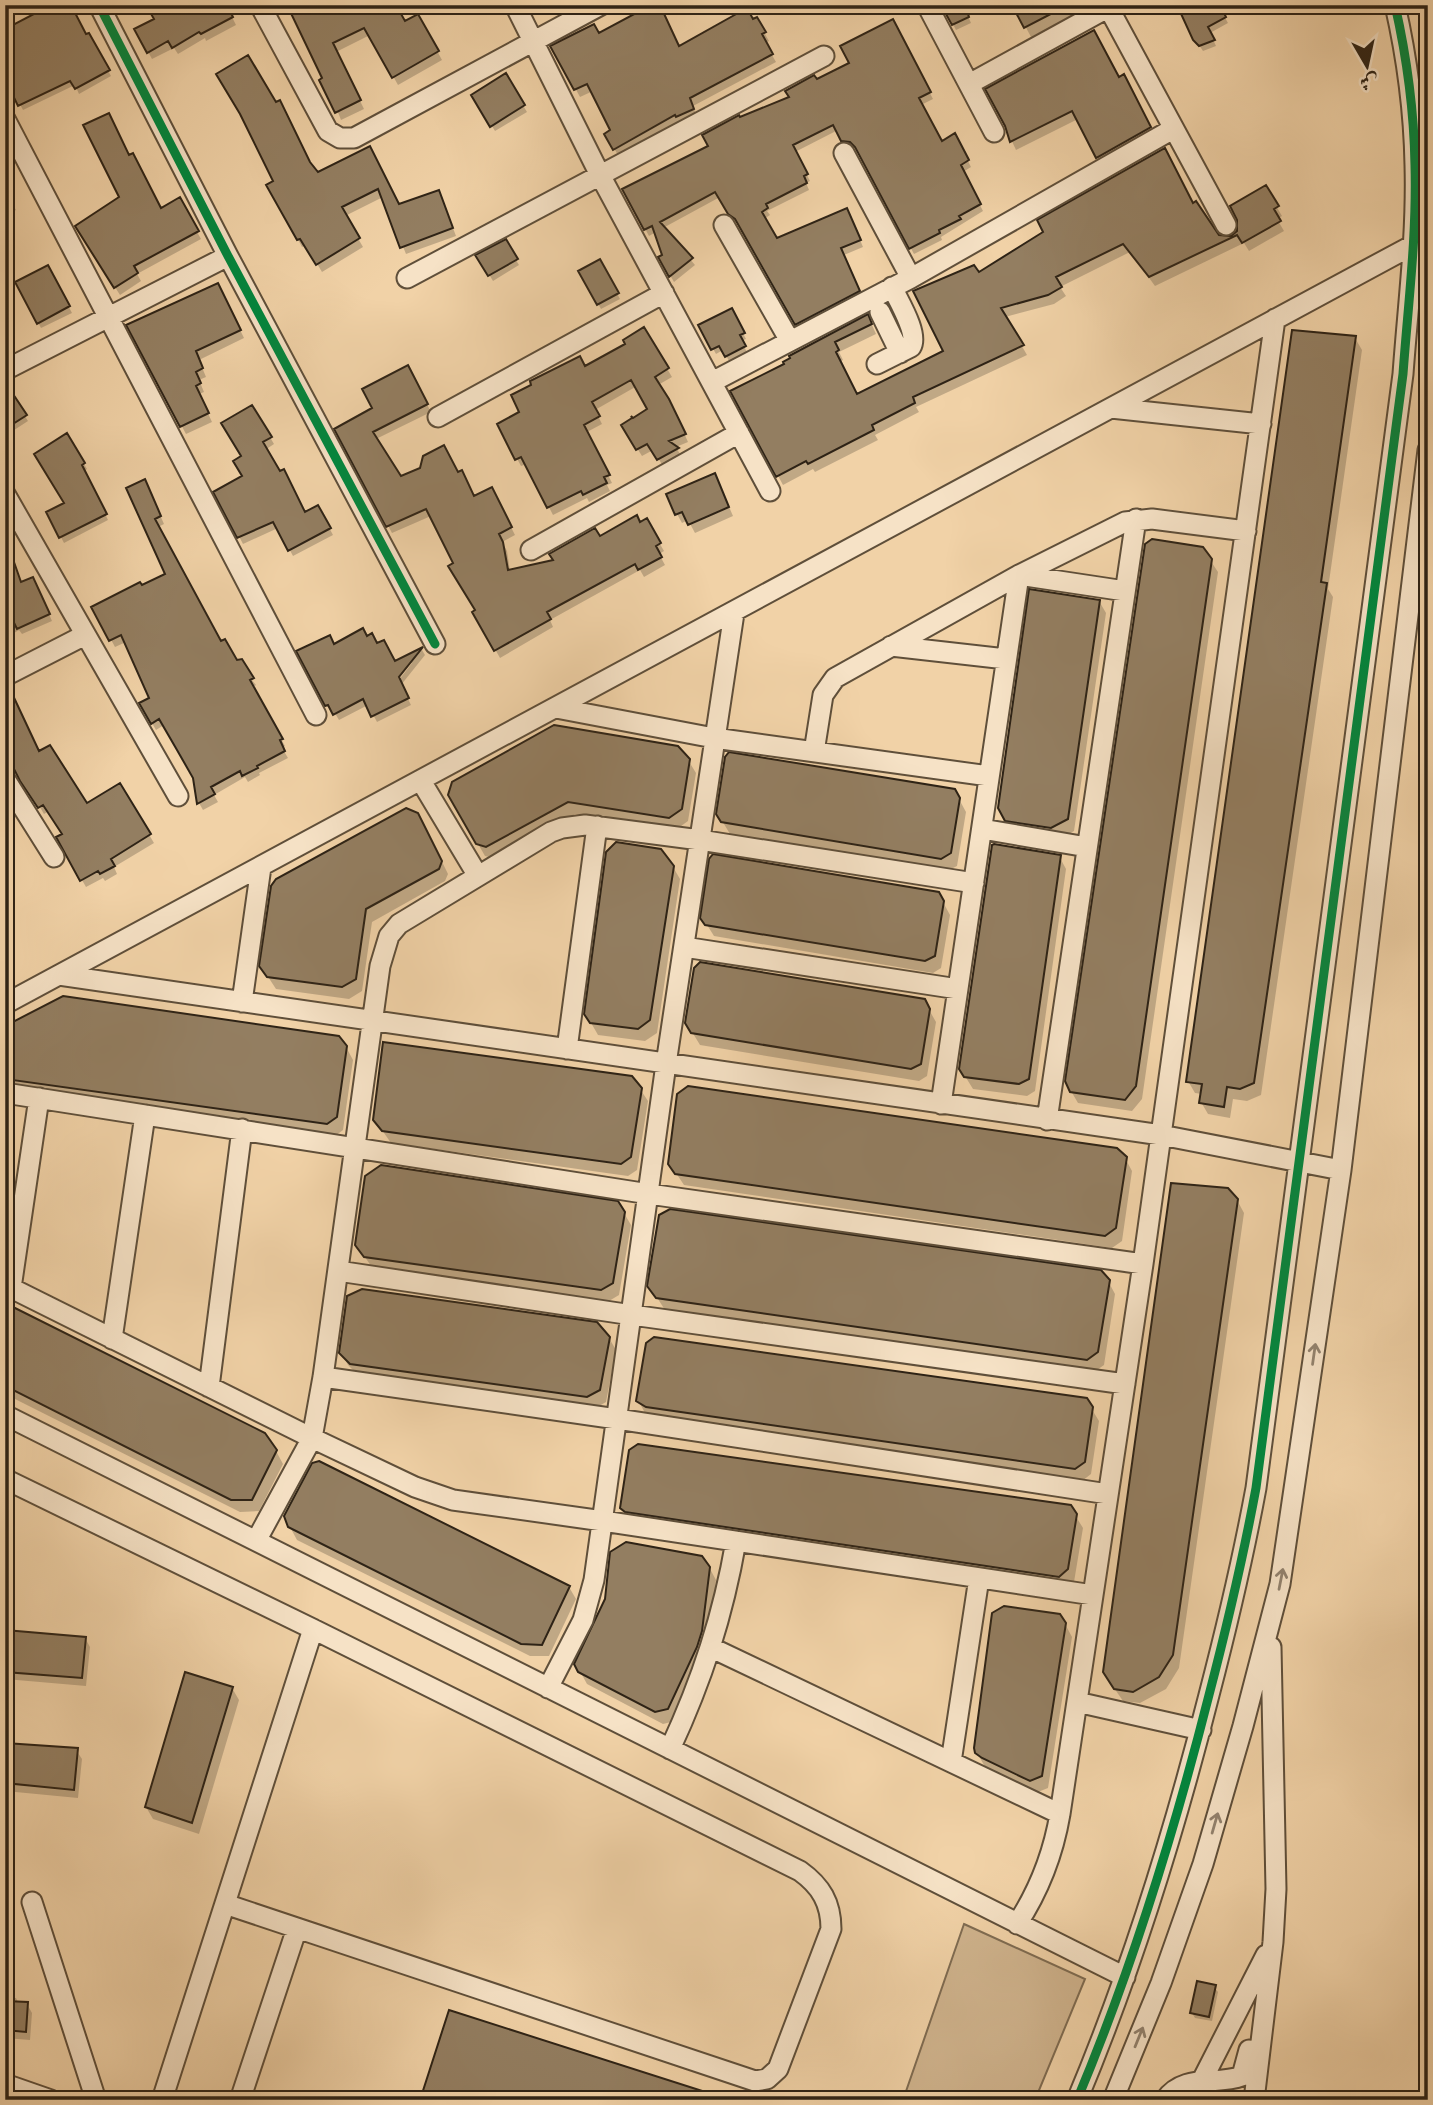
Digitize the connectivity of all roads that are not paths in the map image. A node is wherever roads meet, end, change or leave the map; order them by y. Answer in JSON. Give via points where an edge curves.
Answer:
{"nodes":[{"id":1,"x":99,"y":5,"type":"edge"},
{"id":2,"x":260,"y":5,"type":"edge"},
{"id":3,"x":515,"y":5,"type":"edge"},
{"id":4,"x":601,"y":5,"type":"edge"},
{"id":5,"x":927,"y":5,"type":"edge"},
{"id":6,"x":1395,"y":5,"type":"edge"},
{"id":7,"x":1109,"y":6,"type":"edge"},
{"id":8,"x":534,"y":42,"type":"junction"},
{"id":9,"x":824,"y":56,"type":"dead end"},
{"id":10,"x":969,"y":84,"type":"junction"},
{"id":11,"x":5,"y":119,"type":"edge"},
{"id":12,"x":1173,"y":129,"type":"junction"},
{"id":13,"x":994,"y":132,"type":"dead end"},
{"id":14,"x":844,"y":153,"type":"dead end"},
{"id":15,"x":600,"y":175,"type":"junction"},
{"id":16,"x":724,"y":225,"type":"dead end"},
{"id":17,"x":1226,"y":225,"type":"dead end"},
{"id":18,"x":1413,"y":246,"type":"junction"},
{"id":19,"x":228,"y":256,"type":"junction"},
{"id":20,"x":407,"y":278,"type":"dead end"},
{"id":21,"x":911,"y":278,"type":"junction"},
{"id":22,"x":892,"y":288,"type":"junction"},
{"id":23,"x":664,"y":293,"type":"junction"},
{"id":24,"x":880,"y":312,"type":"dead end"},
{"id":25,"x":110,"y":316,"type":"junction"},
{"id":26,"x":1275,"y":319,"type":"junction"},
{"id":27,"x":789,"y":341,"type":"junction"},
{"id":28,"x":900,"y":353,"type":"junction"},
{"id":29,"x":877,"y":364,"type":"dead end"},
{"id":30,"x":5,"y":370,"type":"edge"},
{"id":31,"x":712,"y":382,"type":"junction"},
{"id":32,"x":1111,"y":408,"type":"junction"},
{"id":33,"x":438,"y":417,"type":"dead end"},
{"id":34,"x":1261,"y":424,"type":"junction"},
{"id":35,"x":739,"y":433,"type":"junction"},
{"id":36,"x":1428,"y":450,"type":"edge"},
{"id":37,"x":770,"y":491,"type":"dead end"},
{"id":38,"x":5,"y":494,"type":"edge"},
{"id":39,"x":1136,"y":519,"type":"junction"},
{"id":40,"x":1246,"y":531,"type":"junction"},
{"id":41,"x":531,"y":550,"type":"dead end"},
{"id":42,"x":1019,"y":575,"type":"junction"},
{"id":43,"x":1125,"y":591,"type":"junction"},
{"id":44,"x":734,"y":613,"type":"junction"},
{"id":45,"x":85,"y":635,"type":"junction"},
{"id":46,"x":435,"y":644,"type":"dead end"},
{"id":47,"x":891,"y":646,"type":"junction"},
{"id":48,"x":1006,"y":659,"type":"junction"},
{"id":49,"x":5,"y":676,"type":"edge"},
{"id":50,"x":556,"y":708,"type":"junction"},
{"id":51,"x":316,"y":715,"type":"dead end"},
{"id":52,"x":714,"y":738,"type":"junction"},
{"id":53,"x":814,"y":752,"type":"junction"},
{"id":54,"x":989,"y":776,"type":"junction"},
{"id":55,"x":5,"y":779,"type":"edge"},
{"id":56,"x":421,"y":781,"type":"junction"},
{"id":57,"x":178,"y":796,"type":"dead end"},
{"id":58,"x":597,"y":826,"type":"junction"},
{"id":59,"x":982,"y":828,"type":"junction"},
{"id":60,"x":700,"y":840,"type":"junction"},
{"id":61,"x":1087,"y":847,"type":"junction"},
{"id":62,"x":54,"y":857,"type":"dead end"},
{"id":63,"x":261,"y":867,"type":"junction"},
{"id":64,"x":478,"y":876,"type":"junction"},
{"id":65,"x":974,"y":883,"type":"junction"},
{"id":66,"x":684,"y":947,"type":"junction"},
{"id":67,"x":59,"y":975,"type":"junction"},
{"id":68,"x":958,"y":989,"type":"junction"},
{"id":69,"x":242,"y":1002,"type":"junction"},
{"id":70,"x":5,"y":1004,"type":"edge"},
{"id":71,"x":373,"y":1021,"type":"junction"},
{"id":72,"x":567,"y":1049,"type":"junction"},
{"id":73,"x":666,"y":1064,"type":"junction"},
{"id":74,"x":5,"y":1093,"type":"edge"},
{"id":75,"x":39,"y":1098,"type":"junction"},
{"id":76,"x":941,"y":1104,"type":"junction"},
{"id":77,"x":145,"y":1115,"type":"junction"},
{"id":78,"x":1047,"y":1120,"type":"junction"},
{"id":79,"x":243,"y":1129,"type":"junction"},
{"id":80,"x":1161,"y":1135,"type":"junction"},
{"id":81,"x":355,"y":1148,"type":"junction"},
{"id":82,"x":1300,"y":1162,"type":"junction"},
{"id":83,"x":1341,"y":1170,"type":"junction"},
{"id":84,"x":649,"y":1194,"type":"junction"},
{"id":85,"x":1143,"y":1264,"type":"junction"},
{"id":86,"x":338,"y":1271,"type":"junction"},
{"id":87,"x":8,"y":1287,"type":"edge"},
{"id":88,"x":632,"y":1315,"type":"junction"},
{"id":89,"x":112,"y":1339,"type":"junction"},
{"id":90,"x":323,"y":1377,"type":"junction"},
{"id":91,"x":1125,"y":1384,"type":"junction"},
{"id":92,"x":209,"y":1387,"type":"junction"},
{"id":93,"x":5,"y":1415,"type":"edge"},
{"id":94,"x":617,"y":1419,"type":"junction"},
{"id":95,"x":312,"y":1438,"type":"junction"},
{"id":96,"x":5,"y":1479,"type":"edge"},
{"id":97,"x":1108,"y":1494,"type":"junction"},
{"id":98,"x":603,"y":1521,"type":"junction"},
{"id":99,"x":256,"y":1541,"type":"junction"},
{"id":100,"x":736,"y":1541,"type":"junction"},
{"id":101,"x":979,"y":1578,"type":"junction"},
{"id":102,"x":1093,"y":1595,"type":"junction"},
{"id":103,"x":1270,"y":1626,"type":"junction"},
{"id":104,"x":313,"y":1629,"type":"junction"},
{"id":105,"x":712,"y":1648,"type":"junction"},
{"id":106,"x":548,"y":1688,"type":"junction"},
{"id":107,"x":1077,"y":1702,"type":"junction"},
{"id":108,"x":1201,"y":1730,"type":"junction"},
{"id":109,"x":670,"y":1749,"type":"junction"},
{"id":110,"x":951,"y":1762,"type":"junction"},
{"id":111,"x":1060,"y":1814,"type":"junction"},
{"id":112,"x":32,"y":1902,"type":"dead end"},
{"id":113,"x":225,"y":1904,"type":"junction"},
{"id":114,"x":1017,"y":1924,"type":"junction"},
{"id":115,"x":297,"y":1928,"type":"junction"},
{"id":116,"x":1273,"y":1942,"type":"junction"},
{"id":117,"x":1125,"y":1977,"type":"junction"},
{"id":118,"x":1264,"y":2019,"type":"junction"},
{"id":119,"x":1202,"y":2081,"type":"junction"},
{"id":120,"x":5,"y":2084,"type":"edge"},
{"id":121,"x":51,"y":2100,"type":"edge"},
{"id":122,"x":96,"y":2100,"type":"edge"},
{"id":123,"x":162,"y":2100,"type":"edge"},
{"id":124,"x":240,"y":2100,"type":"edge"},
{"id":125,"x":1077,"y":2100,"type":"edge"},
{"id":126,"x":1113,"y":2100,"type":"edge"},
{"id":127,"x":1165,"y":2100,"type":"edge"},
{"id":128,"x":1192,"y":2100,"type":"edge"},
{"id":129,"x":1254,"y":2100,"type":"edge"}],
"edges":[{"from":1,"to":19,"type":"street"},
{"from":2,"to":8,"type":"street","via":[[320,120],[340,138],[367,133]]},
{"from":3,"to":8,"type":"street"},
{"from":4,"to":8,"type":"street"},
{"from":5,"to":10,"type":"street"},
{"from":6,"to":18,"type":"street","via":[[1413,122]]},
{"from":7,"to":10,"type":"street"},
{"from":7,"to":12,"type":"street"},
{"from":8,"to":15,"type":"street"},
{"from":9,"to":15,"type":"street"},
{"from":10,"to":13,"type":"street"},
{"from":11,"to":25,"type":"street"},
{"from":12,"to":17,"type":"street"},
{"from":12,"to":21,"type":"street"},
{"from":14,"to":21,"type":"street"},
{"from":15,"to":20,"type":"street"},
{"from":15,"to":23,"type":"street"},
{"from":16,"to":27,"type":"street"},
{"from":18,"to":26,"type":"street"},
{"from":18,"to":82,"type":"street","via":[[1403,374]]},
{"from":19,"to":25,"type":"street"},
{"from":19,"to":46,"type":"street"},
{"from":21,"to":22,"type":"street"},
{"from":22,"to":27,"type":"street"},
{"from":22,"to":28,"type":"street","via":[[915,338],[911,347]]},
{"from":23,"to":31,"type":"street"},
{"from":23,"to":33,"type":"street"},
{"from":24,"to":28,"type":"street"},
{"from":25,"to":30,"type":"street"},
{"from":25,"to":51,"type":"street"},
{"from":26,"to":32,"type":"street"},
{"from":26,"to":34,"type":"street"},
{"from":27,"to":31,"type":"street"},
{"from":28,"to":29,"type":"street"},
{"from":31,"to":35,"type":"street"},
{"from":32,"to":34,"type":"street"},
{"from":32,"to":44,"type":"street"},
{"from":34,"to":40,"type":"street"},
{"from":35,"to":37,"type":"street"},
{"from":35,"to":41,"type":"street"},
{"from":36,"to":83,"type":"street"},
{"from":38,"to":45,"type":"street"},
{"from":39,"to":40,"type":"street"},
{"from":39,"to":42,"type":"street"},
{"from":39,"to":43,"type":"street"},
{"from":40,"to":80,"type":"street"},
{"from":42,"to":43,"type":"street"},
{"from":42,"to":47,"type":"street"},
{"from":42,"to":48,"type":"street"},
{"from":43,"to":61,"type":"street"},
{"from":44,"to":50,"type":"street"},
{"from":44,"to":52,"type":"street"},
{"from":45,"to":49,"type":"street"},
{"from":45,"to":57,"type":"street"},
{"from":47,"to":48,"type":"street"},
{"from":47,"to":53,"type":"street","via":[[828,685]]},
{"from":48,"to":54,"type":"street"},
{"from":50,"to":52,"type":"street"},
{"from":50,"to":56,"type":"street"},
{"from":52,"to":53,"type":"street"},
{"from":52,"to":60,"type":"street"},
{"from":53,"to":54,"type":"street"},
{"from":54,"to":59,"type":"street"},
{"from":55,"to":62,"type":"street"},
{"from":56,"to":63,"type":"street"},
{"from":56,"to":64,"type":"street"},
{"from":58,"to":60,"type":"street"},
{"from":58,"to":64,"type":"street","via":[[573,825],[551,832]]},
{"from":58,"to":72,"type":"street"},
{"from":59,"to":61,"type":"street"},
{"from":59,"to":65,"type":"street"},
{"from":60,"to":65,"type":"street"},
{"from":60,"to":66,"type":"street"},
{"from":61,"to":78,"type":"street"},
{"from":63,"to":67,"type":"street"},
{"from":63,"to":69,"type":"street"},
{"from":64,"to":71,"type":"street","via":[[399,924],[389,936]]},
{"from":65,"to":68,"type":"street"},
{"from":66,"to":68,"type":"street"},
{"from":66,"to":73,"type":"street"},
{"from":67,"to":69,"type":"street"},
{"from":67,"to":70,"type":"street"},
{"from":68,"to":76,"type":"street"},
{"from":69,"to":71,"type":"street"},
{"from":71,"to":72,"type":"street"},
{"from":71,"to":81,"type":"street"},
{"from":72,"to":73,"type":"street"},
{"from":73,"to":76,"type":"street"},
{"from":73,"to":84,"type":"street"},
{"from":74,"to":75,"type":"street"},
{"from":75,"to":77,"type":"street"},
{"from":75,"to":87,"type":"street"},
{"from":76,"to":78,"type":"street"},
{"from":77,"to":79,"type":"street"},
{"from":77,"to":89,"type":"street"},
{"from":78,"to":80,"type":"street"},
{"from":79,"to":81,"type":"street"},
{"from":79,"to":92,"type":"street"},
{"from":80,"to":82,"type":"street"},
{"from":80,"to":85,"type":"street"},
{"from":81,"to":84,"type":"street"},
{"from":81,"to":86,"type":"street"},
{"from":82,"to":83,"type":"street"},
{"from":82,"to":108,"type":"street","via":[[1256,1488]]},
{"from":103,"to":83,"type":"street","one_way":true,"via":[[1287,1541]]},
{"from":84,"to":85,"type":"street"},
{"from":84,"to":88,"type":"street"},
{"from":85,"to":91,"type":"street"},
{"from":86,"to":88,"type":"street"},
{"from":86,"to":90,"type":"street"},
{"from":87,"to":89,"type":"street"},
{"from":88,"to":91,"type":"street"},
{"from":88,"to":94,"type":"street"},
{"from":89,"to":92,"type":"street"},
{"from":90,"to":94,"type":"street"},
{"from":90,"to":95,"type":"street"},
{"from":91,"to":97,"type":"street"},
{"from":92,"to":95,"type":"street"},
{"from":93,"to":99,"type":"street"},
{"from":94,"to":97,"type":"street"},
{"from":94,"to":98,"type":"street"},
{"from":95,"to":98,"type":"street","via":[[453,1500]]},
{"from":95,"to":99,"type":"street"},
{"from":96,"to":104,"type":"street"},
{"from":97,"to":102,"type":"street"},
{"from":98,"to":100,"type":"street"},
{"from":98,"to":106,"type":"street","via":[[587,1610]]},
{"from":99,"to":106,"type":"street"},
{"from":100,"to":101,"type":"street"},
{"from":100,"to":105,"type":"street"},
{"from":101,"to":102,"type":"street"},
{"from":101,"to":110,"type":"street"},
{"from":102,"to":107,"type":"street"},
{"from":103,"to":116,"type":"street","via":[[1276,1889]]},
{"from":126,"to":103,"type":"street","one_way":true,"via":[[1187,1912]]},
{"from":104,"to":113,"type":"street"},
{"from":104,"to":115,"type":"street","via":[[800,1871],[821,1889],[831,1929],[778,2069],[755,2081]]},
{"from":105,"to":109,"type":"street"},
{"from":105,"to":110,"type":"street"},
{"from":106,"to":109,"type":"street"},
{"from":107,"to":108,"type":"street"},
{"from":107,"to":111,"type":"street"},
{"from":108,"to":117,"type":"street"},
{"from":109,"to":114,"type":"street"},
{"from":110,"to":111,"type":"street"},
{"from":111,"to":114,"type":"street","via":[[1050,1860]]},
{"from":112,"to":122,"type":"street"},
{"from":113,"to":115,"type":"street"},
{"from":113,"to":123,"type":"street"},
{"from":114,"to":117,"type":"street"},
{"from":115,"to":124,"type":"street"},
{"from":116,"to":118,"type":"street"},
{"from":116,"to":119,"type":"street"},
{"from":117,"to":125,"type":"street"},
{"from":118,"to":119,"type":"street","via":[[1253,2032],[1242,2076]]},
{"from":118,"to":129,"type":"street"},
{"from":119,"to":127,"type":"street","via":[[1179,2087]]},
{"from":119,"to":128,"type":"street"},
{"from":120,"to":121,"type":"street"}]}
